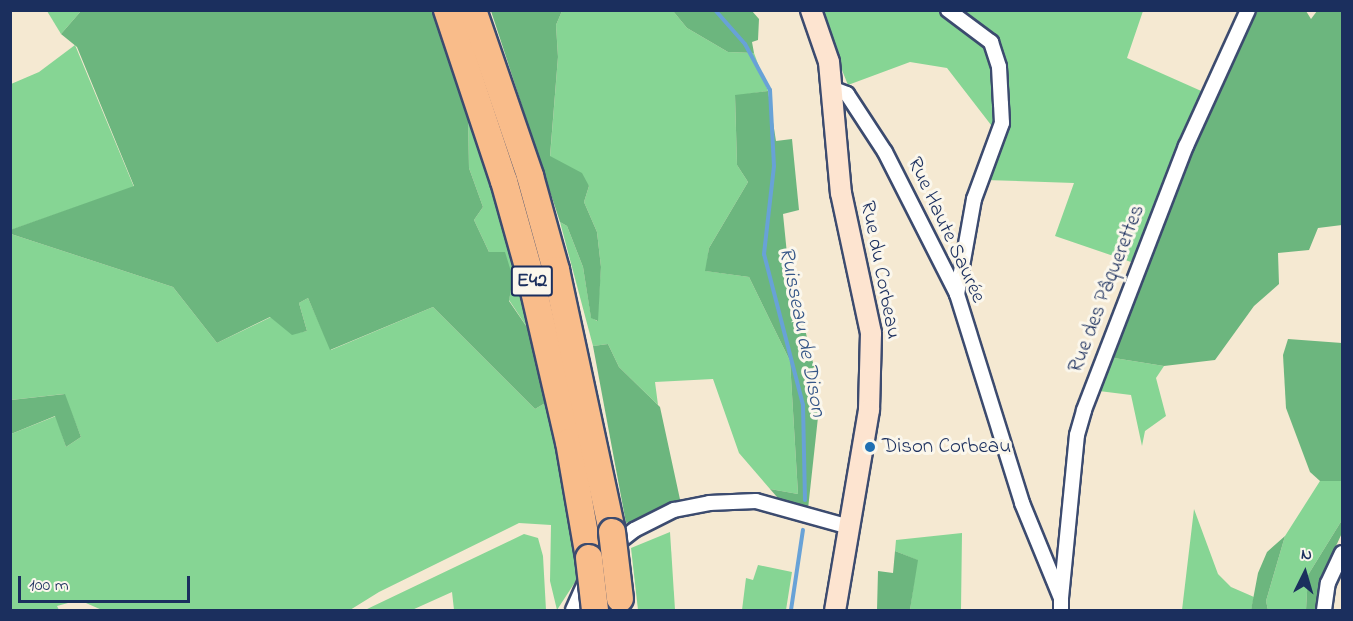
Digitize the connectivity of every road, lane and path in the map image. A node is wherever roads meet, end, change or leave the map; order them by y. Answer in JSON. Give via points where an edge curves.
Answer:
{"nodes":[{"id":1,"x":447,"y":10,"type":"edge"},
{"id":2,"x":473,"y":10,"type":"edge"},
{"id":3,"x":811,"y":10,"type":"edge"},
{"id":4,"x":948,"y":10,"type":"edge"},
{"id":5,"x":1248,"y":10,"type":"edge"},
{"id":6,"x":834,"y":89,"type":"junction"},
{"id":7,"x":957,"y":294,"type":"junction"},
{"id":8,"x":850,"y":527,"type":"junction"},
{"id":9,"x":1341,"y":559,"type":"edge"},
{"id":10,"x":621,"y":604,"type":"edge"},
{"id":11,"x":1061,"y":604,"type":"edge"},
{"id":12,"x":573,"y":610,"type":"edge"},
{"id":13,"x":595,"y":610,"type":"edge"},
{"id":14,"x":835,"y":610,"type":"edge"},
{"id":15,"x":1324,"y":610,"type":"edge"}],
"edges":[{"from":1,"to":13,"type":"highway","number":"E42","bridge":true,"via":[[504,181],[531,278],[569,442]]},
{"from":2,"to":10,"type":"highway","number":"E42","bridge":true,"via":[[530,176],[556,270],[612,532]]},
{"from":3,"to":6,"type":"street","name":"Rue du Corbeau"},
{"from":4,"to":7,"type":"street","via":[[991,42],[999,67],[1002,123],[974,199]]},
{"from":5,"to":11,"type":"street","name":"Rue des Pâquerettes","via":[[1186,146],[1084,410],[1077,435]]},
{"from":6,"to":7,"type":"street","name":"Rue Haute Saurée","via":[[847,94],[885,152]]},
{"from":6,"to":8,"type":"street","name":"Rue du Corbeau","via":[[841,193],[872,341],[869,410]]},
{"from":7,"to":11,"type":"street","name":"Rue Haute Saurée","via":[[1022,503]]},
{"from":8,"to":12,"type":"street","via":[[756,501],[709,503],[674,510],[634,530],[601,556]]},
{"from":8,"to":14,"type":"street","name":"Rue du Corbeau"},
{"from":9,"to":15,"type":"street","via":[[1328,583]]}]}
